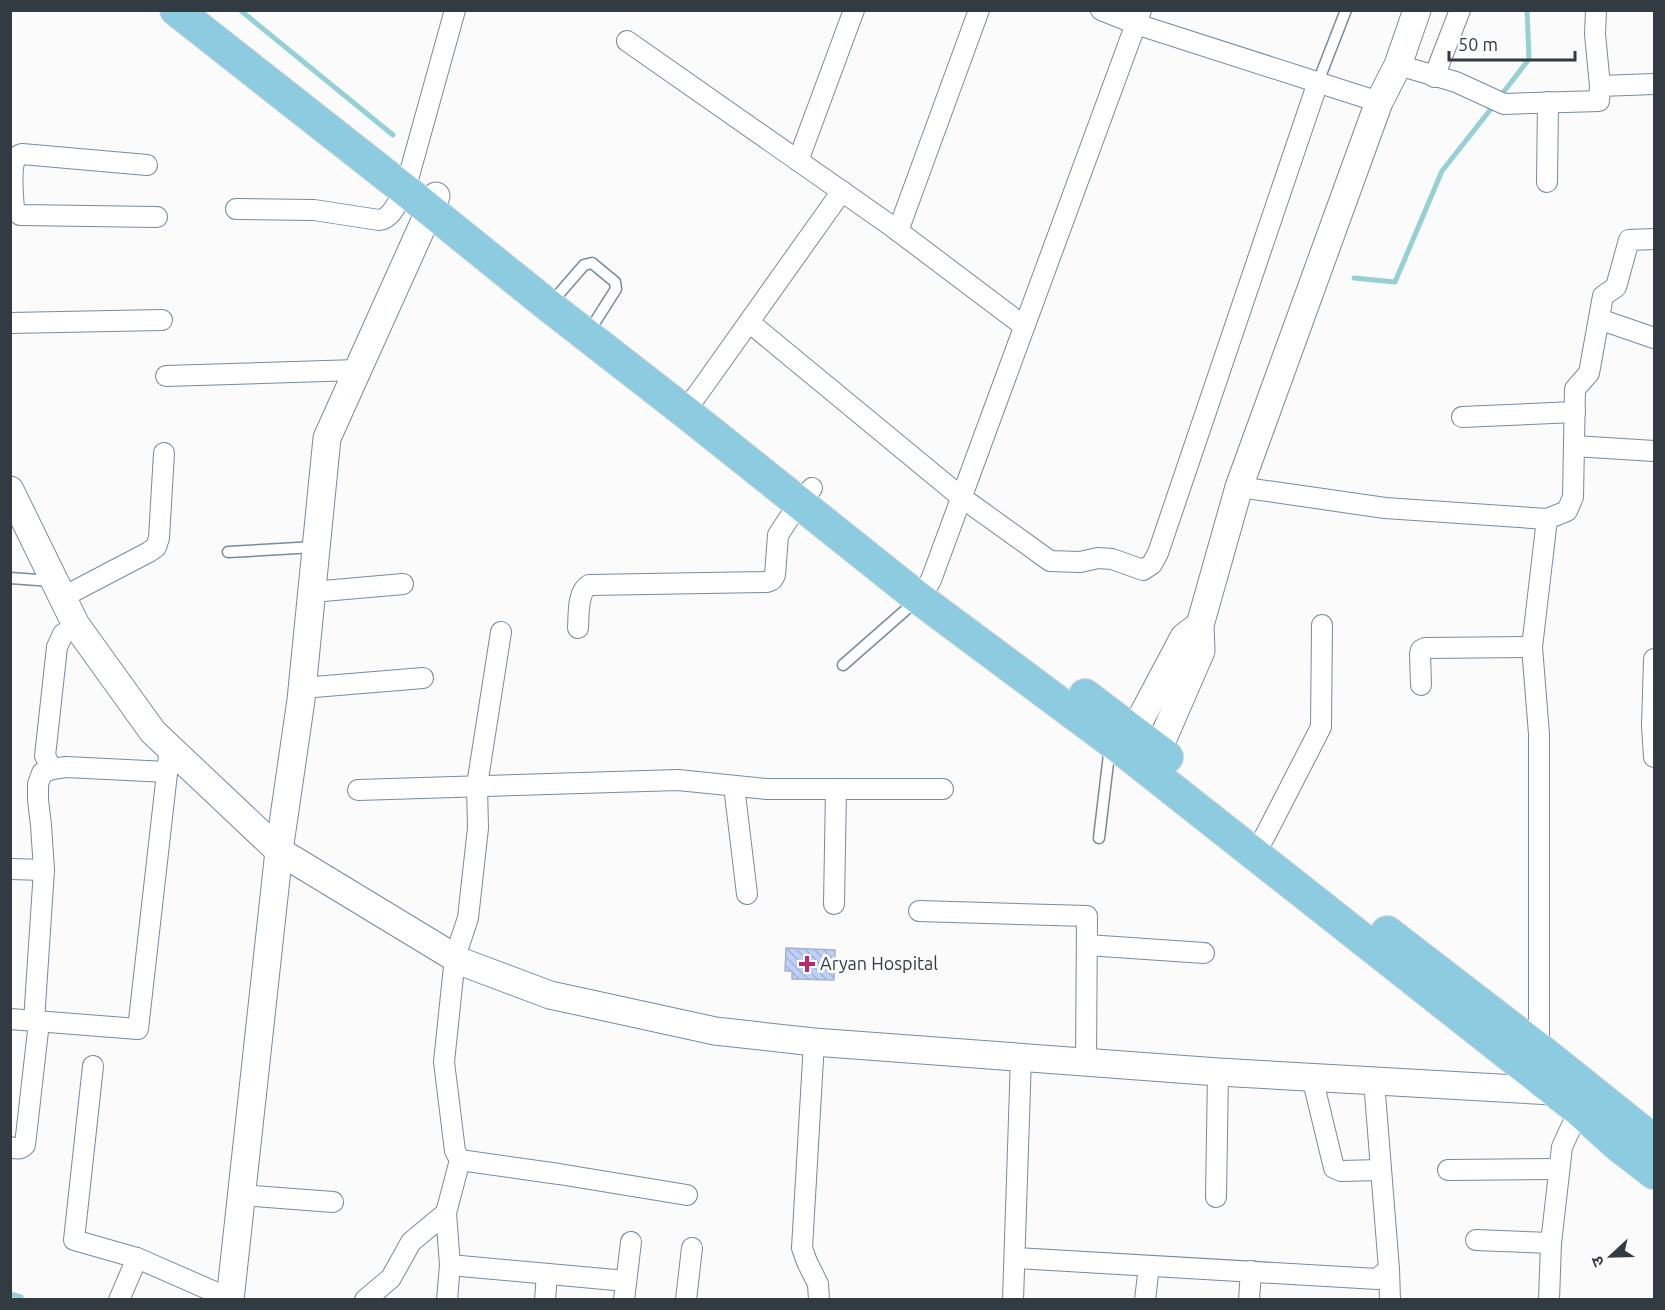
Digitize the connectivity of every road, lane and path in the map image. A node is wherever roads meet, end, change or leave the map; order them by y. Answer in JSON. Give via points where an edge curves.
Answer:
{"nodes":[{"id":1,"x":176,"y":10,"type":"edge"},
{"id":2,"x":203,"y":10,"type":"edge"},
{"id":3,"x":455,"y":10,"type":"edge"},
{"id":4,"x":854,"y":10,"type":"edge"},
{"id":5,"x":979,"y":10,"type":"edge"},
{"id":6,"x":1101,"y":10,"type":"edge"},
{"id":7,"x":1346,"y":10,"type":"edge"},
{"id":8,"x":1417,"y":10,"type":"edge"},
{"id":9,"x":1460,"y":10,"type":"edge"},
{"id":10,"x":1596,"y":10,"type":"edge"},
{"id":11,"x":1138,"y":17,"type":"edge"},
{"id":12,"x":627,"y":41,"type":"dead end"},
{"id":13,"x":1398,"y":65,"type":"junction"},
{"id":14,"x":1434,"y":77,"type":"junction"},
{"id":15,"x":1318,"y":82,"type":"junction"},
{"id":16,"x":1654,"y":84,"type":"edge"},
{"id":17,"x":1600,"y":86,"type":"junction"},
{"id":18,"x":1379,"y":102,"type":"junction"},
{"id":19,"x":1548,"y":102,"type":"junction"},
{"id":20,"x":798,"y":161,"type":"junction"},
{"id":21,"x":147,"y":165,"type":"dead end"},
{"id":22,"x":1547,"y":182,"type":"dead end"},
{"id":23,"x":407,"y":183,"type":"junction"},
{"id":24,"x":11,"y":188,"type":"edge"},
{"id":25,"x":842,"y":191,"type":"junction"},
{"id":26,"x":433,"y":203,"type":"junction"},
{"id":27,"x":236,"y":209,"type":"dead end"},
{"id":28,"x":157,"y":217,"type":"dead end"},
{"id":29,"x":898,"y":231,"type":"junction"},
{"id":30,"x":1654,"y":239,"type":"edge"},
{"id":31,"x":554,"y":298,"type":"junction"},
{"id":32,"x":1599,"y":319,"type":"junction"},
{"id":33,"x":162,"y":320,"type":"dead end"},
{"id":34,"x":749,"y":322,"type":"junction"},
{"id":35,"x":10,"y":323,"type":"edge"},
{"id":36,"x":1024,"y":326,"type":"junction"},
{"id":37,"x":592,"y":327,"type":"junction"},
{"id":38,"x":1654,"y":338,"type":"edge"},
{"id":39,"x":357,"y":370,"type":"junction"},
{"id":40,"x":166,"y":376,"type":"dead end"},
{"id":41,"x":691,"y":403,"type":"junction"},
{"id":42,"x":1575,"y":412,"type":"junction"},
{"id":43,"x":1462,"y":417,"type":"dead end"},
{"id":44,"x":1574,"y":446,"type":"junction"},
{"id":45,"x":1654,"y":451,"type":"edge"},
{"id":46,"x":164,"y":453,"type":"dead end"},
{"id":47,"x":1239,"y":487,"type":"junction"},
{"id":48,"x":10,"y":490,"type":"edge"},
{"id":49,"x":805,"y":496,"type":"junction"},
{"id":50,"x":961,"y":497,"type":"junction"},
{"id":51,"x":1547,"y":519,"type":"junction"},
{"id":52,"x":316,"y":547,"type":"junction"},
{"id":53,"x":228,"y":552,"type":"dead end"},
{"id":54,"x":10,"y":578,"type":"edge"},
{"id":55,"x":403,"y":584,"type":"dead end"},
{"id":56,"x":925,"y":588,"type":"junction"},
{"id":57,"x":59,"y":589,"type":"junction"},
{"id":58,"x":312,"y":592,"type":"junction"},
{"id":59,"x":76,"y":625,"type":"junction"},
{"id":60,"x":1322,"y":625,"type":"dead end"},
{"id":61,"x":578,"y":628,"type":"dead end"},
{"id":62,"x":501,"y":632,"type":"dead end"},
{"id":63,"x":1532,"y":648,"type":"junction"},
{"id":64,"x":1654,"y":658,"type":"edge"},
{"id":65,"x":843,"y":665,"type":"dead end"},
{"id":66,"x":423,"y":678,"type":"dead end"},
{"id":67,"x":1421,"y":685,"type":"dead end"},
{"id":68,"x":302,"y":688,"type":"junction"},
{"id":69,"x":1654,"y":694,"type":"edge"},
{"id":70,"x":1134,"y":748,"type":"junction"},
{"id":71,"x":1654,"y":757,"type":"edge"},
{"id":72,"x":168,"y":760,"type":"junction"},
{"id":73,"x":52,"y":769,"type":"junction"},
{"id":74,"x":477,"y":785,"type":"junction"},
{"id":75,"x":734,"y":786,"type":"junction"},
{"id":76,"x":836,"y":789,"type":"junction"},
{"id":77,"x":943,"y":789,"type":"dead end"},
{"id":78,"x":358,"y":790,"type":"dead end"},
{"id":79,"x":1099,"y":838,"type":"dead end"},
{"id":80,"x":1260,"y":845,"type":"junction"},
{"id":81,"x":279,"y":851,"type":"junction"},
{"id":82,"x":10,"y":868,"type":"edge"},
{"id":83,"x":45,"y":870,"type":"junction"},
{"id":84,"x":747,"y":894,"type":"dead end"},
{"id":85,"x":834,"y":904,"type":"dead end"},
{"id":86,"x":919,"y":911,"type":"dead end"},
{"id":87,"x":1087,"y":945,"type":"junction"},
{"id":88,"x":1204,"y":953,"type":"dead end"},
{"id":89,"x":455,"y":957,"type":"junction"},
{"id":90,"x":10,"y":1019,"type":"edge"},
{"id":91,"x":36,"y":1022,"type":"junction"},
{"id":92,"x":814,"y":1042,"type":"junction"},
{"id":93,"x":1022,"y":1057,"type":"junction"},
{"id":94,"x":1086,"y":1062,"type":"junction"},
{"id":95,"x":93,"y":1066,"type":"dead end"},
{"id":96,"x":1218,"y":1072,"type":"junction"},
{"id":97,"x":1544,"y":1073,"type":"junction"},
{"id":98,"x":1312,"y":1077,"type":"junction"},
{"id":99,"x":1374,"y":1081,"type":"junction"},
{"id":100,"x":1586,"y":1096,"type":"junction"},
{"id":101,"x":1642,"y":1134,"type":"edge"},
{"id":102,"x":10,"y":1147,"type":"edge"},
{"id":103,"x":460,"y":1160,"type":"junction"},
{"id":104,"x":1559,"y":1169,"type":"junction"},
{"id":105,"x":1381,"y":1170,"type":"junction"},
{"id":106,"x":1448,"y":1170,"type":"dead end"},
{"id":107,"x":1654,"y":1173,"type":"edge"},
{"id":108,"x":241,"y":1195,"type":"junction"},
{"id":109,"x":687,"y":1196,"type":"dead end"},
{"id":110,"x":1216,"y":1197,"type":"dead end"},
{"id":111,"x":333,"y":1202,"type":"dead end"},
{"id":112,"x":446,"y":1214,"type":"junction"},
{"id":113,"x":1476,"y":1240,"type":"dead end"},
{"id":114,"x":631,"y":1242,"type":"dead end"},
{"id":115,"x":1551,"y":1243,"type":"junction"},
{"id":116,"x":692,"y":1248,"type":"dead end"},
{"id":117,"x":137,"y":1258,"type":"junction"},
{"id":118,"x":1016,"y":1258,"type":"junction"},
{"id":119,"x":450,"y":1264,"type":"junction"},
{"id":120,"x":1149,"y":1266,"type":"junction"},
{"id":121,"x":1389,"y":1269,"type":"junction"},
{"id":122,"x":1251,"y":1272,"type":"junction"},
{"id":123,"x":547,"y":1274,"type":"junction"},
{"id":124,"x":625,"y":1290,"type":"edge"},
{"id":125,"x":119,"y":1299,"type":"edge"},
{"id":126,"x":231,"y":1299,"type":"edge"},
{"id":127,"x":365,"y":1299,"type":"edge"},
{"id":128,"x":447,"y":1299,"type":"edge"},
{"id":129,"x":545,"y":1299,"type":"edge"},
{"id":130,"x":686,"y":1299,"type":"edge"},
{"id":131,"x":819,"y":1299,"type":"edge"},
{"id":132,"x":1013,"y":1299,"type":"edge"},
{"id":133,"x":1144,"y":1299,"type":"edge"},
{"id":134,"x":1249,"y":1299,"type":"edge"},
{"id":135,"x":1390,"y":1299,"type":"edge"},
{"id":136,"x":1549,"y":1299,"type":"edge"}],
"edges":[{"from":1,"to":23,"type":"main road"},
{"from":2,"to":23,"type":"main road"},
{"from":3,"to":23,"type":"street"},
{"from":4,"to":20,"type":"street"},
{"from":5,"to":29,"type":"street"},
{"from":6,"to":11,"type":"street"},
{"from":7,"to":15,"type":"lane"},
{"from":8,"to":13,"type":"street"},
{"from":9,"to":14,"type":"street"},
{"from":10,"to":17,"type":"street"},
{"from":11,"to":15,"type":"street"},
{"from":11,"to":36,"type":"street"},
{"from":12,"to":20,"type":"street"},
{"from":13,"to":14,"type":"street"},
{"from":13,"to":18,"type":"street"},
{"from":14,"to":19,"type":"street","via":[[1456,82],[1497,101]]},
{"from":15,"to":18,"type":"street"},
{"from":15,"to":50,"type":"street","via":[[1152,564],[1143,570],[1112,559],[1050,561]]},
{"from":16,"to":17,"type":"street"},
{"from":17,"to":19,"type":"street","via":[[1599,101]]},
{"from":18,"to":47,"type":"street"},
{"from":19,"to":22,"type":"street"},
{"from":20,"to":25,"type":"street"},
{"from":21,"to":24,"type":"street","via":[[22,154],[15,160]]},
{"from":23,"to":26,"type":"main road"},
{"from":23,"to":27,"type":"street","via":[[384,220],[314,210]]},
{"from":24,"to":28,"type":"street","via":[[14,208],[20,215]]},
{"from":25,"to":29,"type":"street"},
{"from":25,"to":34,"type":"street"},
{"from":26,"to":31,"type":"main road"},
{"from":26,"to":39,"type":"street"},
{"from":29,"to":36,"type":"street"},
{"from":30,"to":32,"type":"street","via":[[1629,240],[1616,287],[1603,297]]},
{"from":31,"to":37,"type":"main road"},
{"from":31,"to":37,"type":"lane","via":[[584,265],[592,262],[617,285]]},
{"from":32,"to":38,"type":"street"},
{"from":32,"to":42,"type":"street","via":[[1589,373],[1575,389]]},
{"from":33,"to":35,"type":"street"},
{"from":34,"to":41,"type":"street"},
{"from":34,"to":50,"type":"street"},
{"from":36,"to":50,"type":"street"},
{"from":37,"to":41,"type":"main road"},
{"from":39,"to":40,"type":"street"},
{"from":39,"to":52,"type":"street","via":[[327,438]]},
{"from":41,"to":49,"type":"main road"},
{"from":42,"to":43,"type":"street"},
{"from":42,"to":44,"type":"street"},
{"from":44,"to":45,"type":"street"},
{"from":44,"to":51,"type":"street","via":[[1573,497],[1567,511]]},
{"from":46,"to":57,"type":"street","via":[[156,547]]},
{"from":47,"to":51,"type":"street","via":[[1384,508]]},
{"from":47,"to":70,"type":"street","via":[[1200,625],[1184,638]]},
{"from":48,"to":57,"type":"street"},
{"from":49,"to":56,"type":"main road"},
{"from":49,"to":61,"type":"street","via":[[778,535],[772,580],[589,585],[581,593]]},
{"from":50,"to":56,"type":"street"},
{"from":51,"to":63,"type":"street"},
{"from":52,"to":53,"type":"lane"},
{"from":52,"to":58,"type":"street"},
{"from":54,"to":57,"type":"lane"},
{"from":55,"to":58,"type":"street"},
{"from":56,"to":65,"type":"lane"},
{"from":56,"to":70,"type":"main road"},
{"from":57,"to":59,"type":"street"},
{"from":58,"to":68,"type":"street"},
{"from":59,"to":72,"type":"street","via":[[153,732]]},
{"from":59,"to":73,"type":"street","via":[[63,634],[57,647],[45,756]]},
{"from":60,"to":80,"type":"street","via":[[1321,727]]},
{"from":62,"to":74,"type":"street"},
{"from":63,"to":67,"type":"street","via":[[1425,648],[1420,654]]},
{"from":63,"to":97,"type":"street","via":[[1539,734]]},
{"from":64,"to":69,"type":"street"},
{"from":66,"to":68,"type":"street"},
{"from":68,"to":81,"type":"street"},
{"from":69,"to":71,"type":"street"},
{"from":70,"to":79,"type":"lane"},
{"from":70,"to":80,"type":"main road"},
{"from":72,"to":73,"type":"street"},
{"from":72,"to":81,"type":"street"},
{"from":72,"to":91,"type":"street","via":[[138,1029]]},
{"from":73,"to":83,"type":"street","via":[[42,773],[38,783]]},
{"from":74,"to":75,"type":"street","via":[[678,780]]},
{"from":74,"to":78,"type":"street"},
{"from":74,"to":89,"type":"street","via":[[478,828],[468,918]]},
{"from":75,"to":76,"type":"street"},
{"from":75,"to":84,"type":"street"},
{"from":76,"to":77,"type":"street"},
{"from":76,"to":85,"type":"street"},
{"from":80,"to":97,"type":"main road"},
{"from":81,"to":89,"type":"street"},
{"from":81,"to":108,"type":"street"},
{"from":82,"to":83,"type":"street"},
{"from":83,"to":91,"type":"street"},
{"from":86,"to":87,"type":"street","via":[[1087,916]]},
{"from":87,"to":88,"type":"street"},
{"from":87,"to":94,"type":"street"},
{"from":89,"to":92,"type":"street","via":[[550,995],[715,1031]]},
{"from":89,"to":103,"type":"street","via":[[444,1062],[455,1151]]},
{"from":90,"to":91,"type":"street"},
{"from":91,"to":102,"type":"street","via":[[25,1145],[18,1149]]},
{"from":92,"to":93,"type":"street"},
{"from":92,"to":131,"type":"street","via":[[802,1248],[818,1284]]},
{"from":93,"to":94,"type":"street"},
{"from":93,"to":118,"type":"street"},
{"from":94,"to":96,"type":"street"},
{"from":95,"to":117,"type":"street","via":[[74,1239]]},
{"from":96,"to":98,"type":"street"},
{"from":96,"to":110,"type":"street"},
{"from":97,"to":99,"type":"street"},
{"from":97,"to":100,"type":"main road"},
{"from":97,"to":100,"type":"main road"},
{"from":98,"to":99,"type":"street"},
{"from":98,"to":105,"type":"street","via":[[1334,1168],[1341,1172]]},
{"from":99,"to":105,"type":"street"},
{"from":100,"to":101,"type":"main road"},
{"from":100,"to":104,"type":"street","via":[[1562,1147]]},
{"from":101,"to":107,"type":"main road"},
{"from":103,"to":109,"type":"street"},
{"from":103,"to":112,"type":"street"},
{"from":104,"to":106,"type":"street"},
{"from":104,"to":115,"type":"street"},
{"from":105,"to":121,"type":"street"},
{"from":108,"to":111,"type":"street"},
{"from":108,"to":126,"type":"street"},
{"from":112,"to":119,"type":"street"},
{"from":112,"to":127,"type":"street","via":[[411,1242],[391,1278]]},
{"from":113,"to":115,"type":"street"},
{"from":114,"to":124,"type":"street"},
{"from":115,"to":136,"type":"street"},
{"from":116,"to":130,"type":"street"},
{"from":117,"to":125,"type":"street"},
{"from":117,"to":126,"type":"street"},
{"from":118,"to":120,"type":"street"},
{"from":118,"to":132,"type":"street"},
{"from":119,"to":123,"type":"street"},
{"from":119,"to":128,"type":"street"},
{"from":120,"to":122,"type":"street"},
{"from":120,"to":133,"type":"street"},
{"from":121,"to":122,"type":"street","via":[[1377,1279]]},
{"from":121,"to":135,"type":"street"},
{"from":122,"to":134,"type":"street"},
{"from":123,"to":124,"type":"street"},
{"from":123,"to":129,"type":"street"}]}
